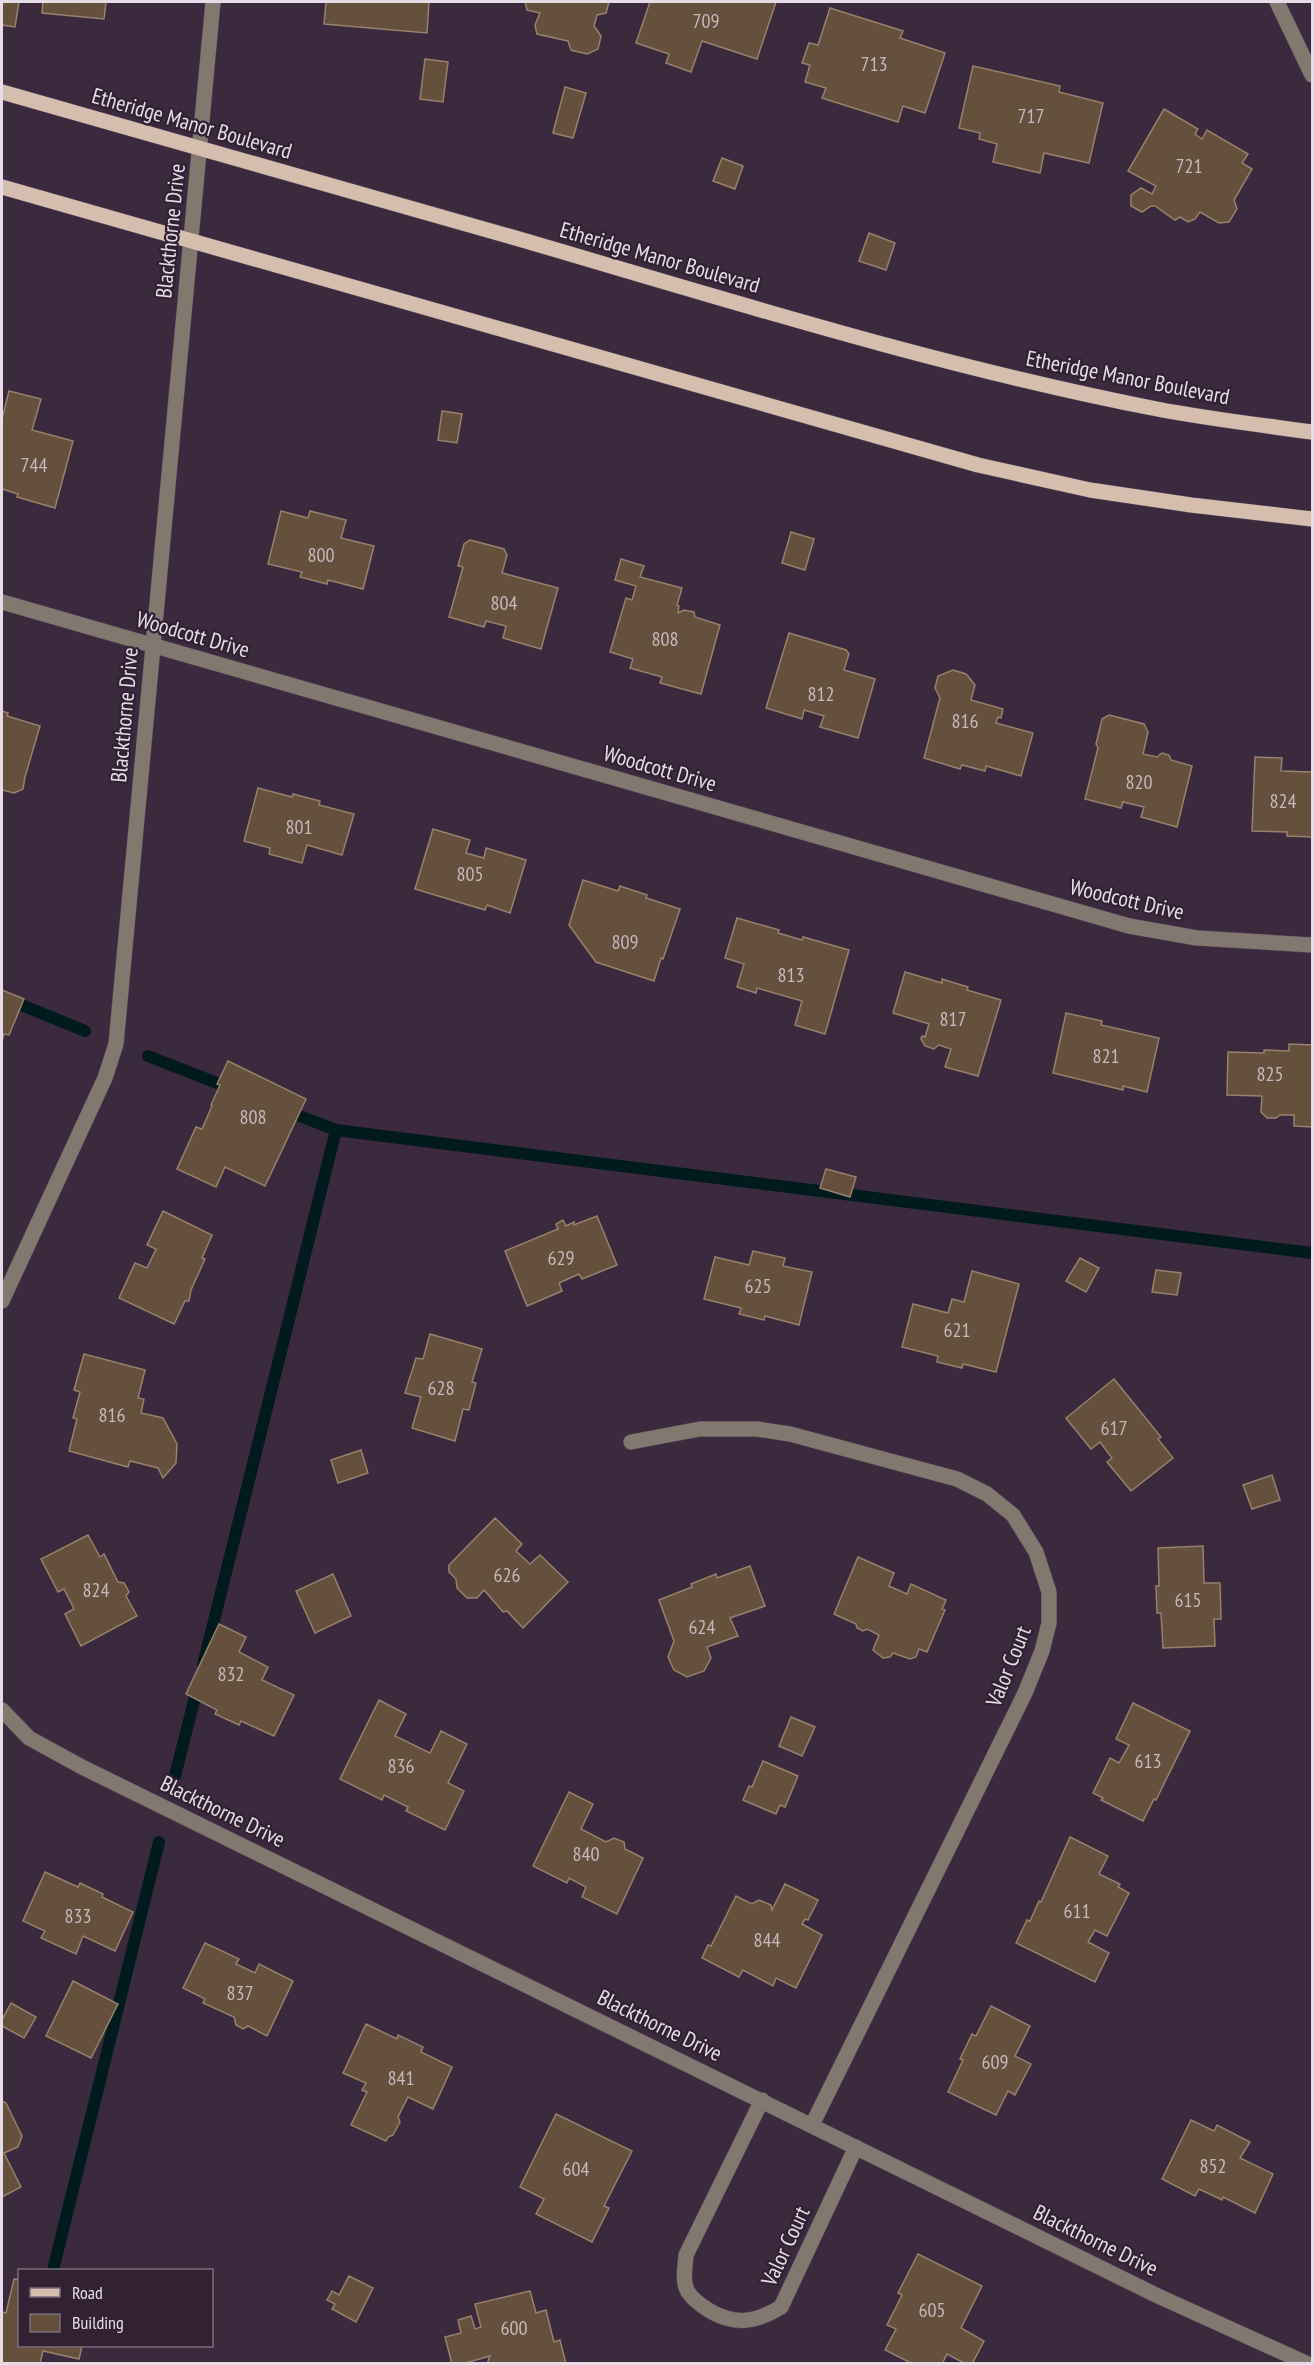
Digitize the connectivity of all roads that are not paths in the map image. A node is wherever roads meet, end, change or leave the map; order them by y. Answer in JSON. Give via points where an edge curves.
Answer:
{"nodes":[{"id":1,"x":213,"y":2,"type":"edge"},
{"id":2,"x":1277,"y":2,"type":"edge"},
{"id":3,"x":1312,"y":75,"type":"edge"},
{"id":4,"x":2,"y":92,"type":"edge"},
{"id":5,"x":200,"y":150,"type":"junction"},
{"id":6,"x":2,"y":187,"type":"edge"},
{"id":7,"x":191,"y":241,"type":"junction"},
{"id":8,"x":1312,"y":432,"type":"edge"},
{"id":9,"x":1312,"y":519,"type":"edge"},
{"id":10,"x":2,"y":602,"type":"edge"},
{"id":11,"x":153,"y":646,"type":"junction"},
{"id":12,"x":1312,"y":945,"type":"edge"},
{"id":13,"x":2,"y":1300,"type":"edge"},
{"id":14,"x":631,"y":1442,"type":"dead end"},
{"id":15,"x":2,"y":1710,"type":"edge"},
{"id":16,"x":762,"y":2100,"type":"junction"},
{"id":17,"x":812,"y":2125,"type":"junction"},
{"id":18,"x":856,"y":2146,"type":"junction"},
{"id":19,"x":1308,"y":2364,"type":"edge"}],
"edges":[{"from":1,"to":5,"type":"street","name":"Blackthorne Drive"},
{"from":2,"to":3,"type":"street"},
{"from":4,"to":5,"type":"main road","name":"Etheridge Manor Boulevard"},
{"from":5,"to":7,"type":"street","name":"Blackthorne Drive"},
{"from":5,"to":8,"type":"main road","name":"Etheridge Manor Boulevard","via":[[392,202],[865,341],[1161,410]]},
{"from":6,"to":7,"type":"main road"},
{"from":7,"to":9,"type":"main road","via":[[978,465],[1090,490]]},
{"from":7,"to":11,"type":"street","name":"Blackthorne Drive"},
{"from":10,"to":11,"type":"street","name":"Woodcott Drive"},
{"from":11,"to":12,"type":"street","name":"Woodcott Drive","via":[[1129,926],[1197,938]]},
{"from":11,"to":13,"type":"street","name":"Blackthorne Drive","via":[[116,1044],[105,1078]]},
{"from":14,"to":17,"type":"street","name":"Valor Court","via":[[700,1429],[757,1429],[790,1434],[957,1479],[987,1494],[1013,1515],[1036,1552],[1049,1592],[1049,1623],[1042,1652],[1024,1693]]},
{"from":15,"to":16,"type":"street","name":"Blackthorne Drive","via":[[29,1738],[82,1767]]},
{"from":16,"to":17,"type":"street","name":"Blackthorne Drive"},
{"from":16,"to":18,"type":"street","name":"Valor Court","via":[[686,2255],[684,2276],[688,2292],[701,2306],[725,2319],[744,2321],[781,2307]]},
{"from":17,"to":18,"type":"street","name":"Blackthorne Drive"},
{"from":18,"to":19,"type":"street","name":"Blackthorne Drive","via":[[1158,2296]]}]}
